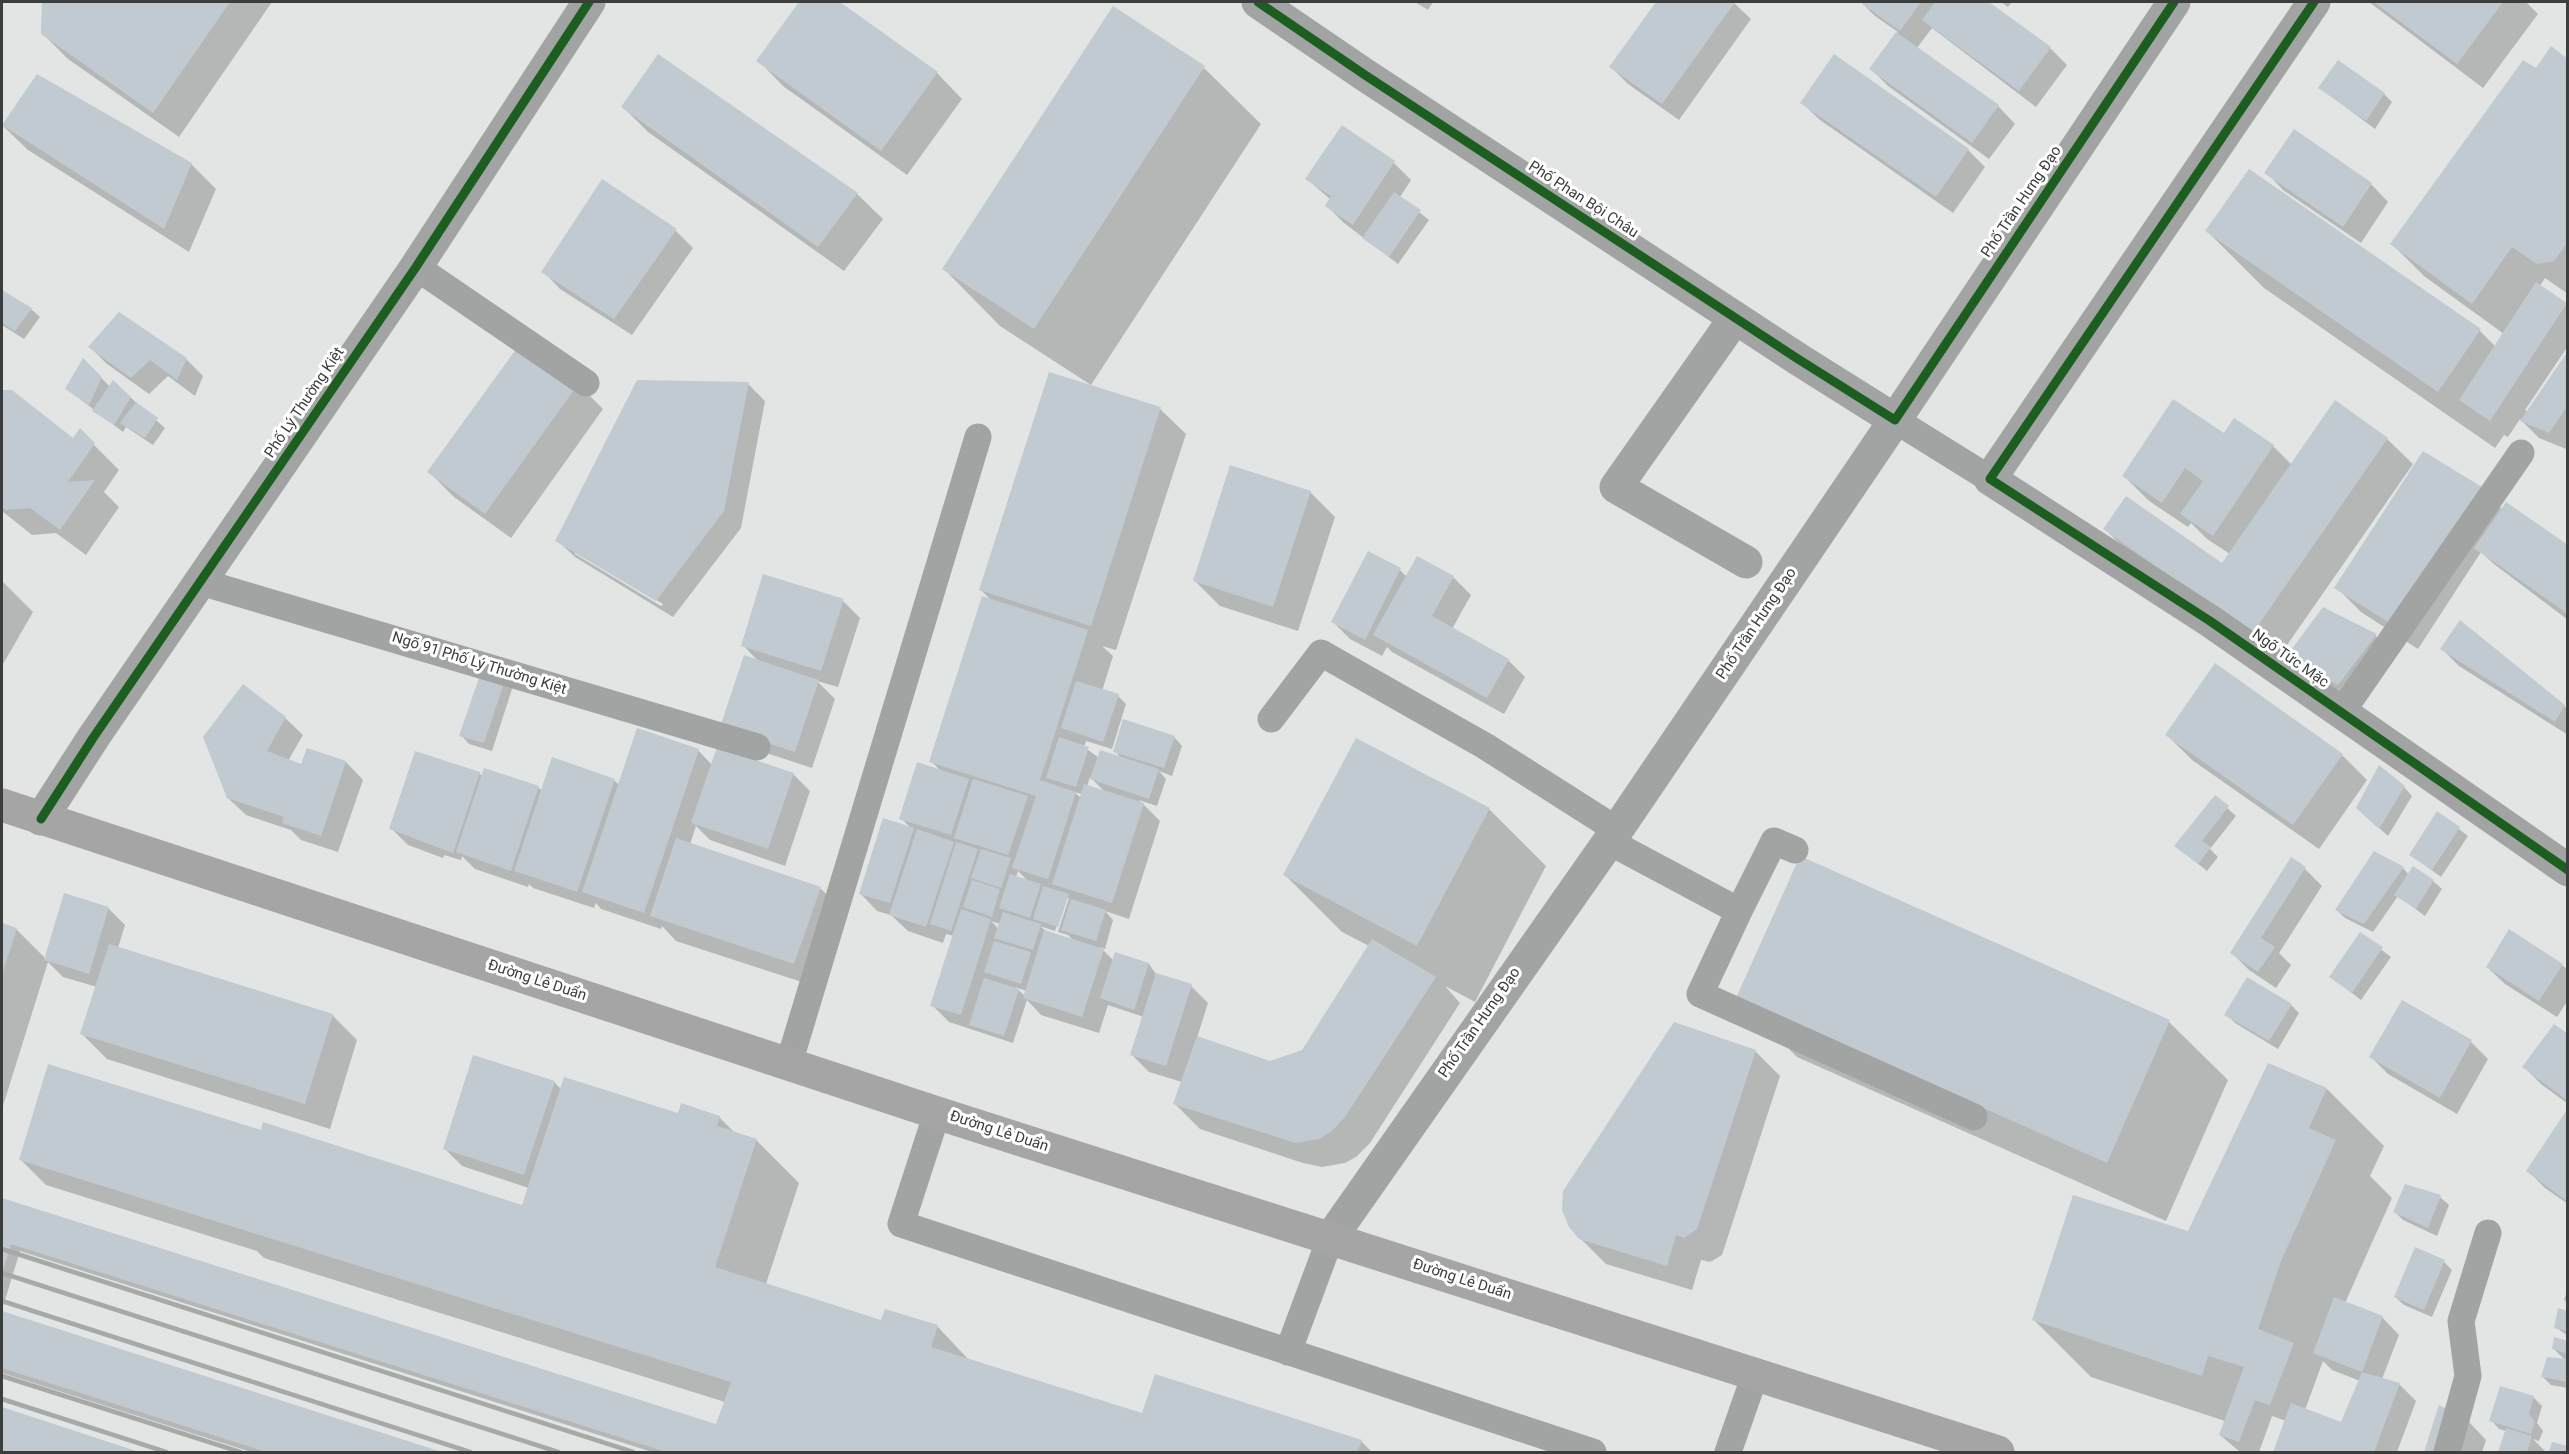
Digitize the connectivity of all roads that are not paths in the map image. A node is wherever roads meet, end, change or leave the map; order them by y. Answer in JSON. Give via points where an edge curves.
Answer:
{"nodes":[{"id":1,"x":588,"y":2,"type":"edge"},
{"id":2,"x":1258,"y":2,"type":"edge"},
{"id":3,"x":2174,"y":2,"type":"edge"},
{"id":4,"x":2314,"y":2,"type":"edge"},
{"id":5,"x":416,"y":267,"type":"junction"},
{"id":6,"x":1735,"y":318,"type":"junction"},
{"id":7,"x":586,"y":383,"type":"dead end"},
{"id":8,"x":1895,"y":420,"type":"junction"},
{"id":9,"x":978,"y":437,"type":"dead end"},
{"id":10,"x":2522,"y":453,"type":"dead end"},
{"id":11,"x":1990,"y":479,"type":"junction"},
{"id":12,"x":1746,"y":562,"type":"dead end"},
{"id":13,"x":201,"y":582,"type":"junction"},
{"id":14,"x":2341,"y":713,"type":"junction"},
{"id":15,"x":1271,"y":719,"type":"dead end"},
{"id":16,"x":757,"y":747,"type":"dead end"},
{"id":17,"x":2,"y":805,"type":"edge"},
{"id":18,"x":41,"y":819,"type":"junction"},
{"id":19,"x":1612,"y":836,"type":"junction"},
{"id":20,"x":1795,"y":850,"type":"dead end"},
{"id":21,"x":2568,"y":870,"type":"edge"},
{"id":22,"x":1739,"y":911,"type":"junction"},
{"id":23,"x":789,"y":1063,"type":"junction"},
{"id":24,"x":938,"y":1113,"type":"junction"},
{"id":25,"x":1974,"y":1117,"type":"dead end"},
{"id":26,"x":2488,"y":1233,"type":"dead end"},
{"id":27,"x":1330,"y":1239,"type":"junction"},
{"id":28,"x":1288,"y":1352,"type":"junction"},
{"id":29,"x":1755,"y":1375,"type":"junction"},
{"id":30,"x":1593,"y":1452,"type":"edge"},
{"id":31,"x":1728,"y":1452,"type":"edge"},
{"id":32,"x":1998,"y":1452,"type":"edge"},
{"id":33,"x":2447,"y":1452,"type":"edge"}],
"edges":[{"from":1,"to":5,"type":"street","name":"Phố Lý Thường Kiệt"},
{"from":2,"to":6,"type":"street","name":"Phố Phan Bội Châu"},
{"from":3,"to":8,"type":"street","name":"Phố Trần Hưng Đạo"},
{"from":4,"to":11,"type":"street"},
{"from":5,"to":7,"type":"lane"},
{"from":5,"to":13,"type":"street","name":"Phố Lý Thường Kiệt"},
{"from":6,"to":8,"type":"street","name":"Phố Phan Bội Châu"},
{"from":6,"to":12,"type":"street","via":[[1616,487]]},
{"from":8,"to":11,"type":"lane","name":"Ngõ Tức Mặc"},
{"from":8,"to":19,"type":"street","name":"Phố Trần Hưng Đạo"},
{"from":9,"to":23,"type":"lane"},
{"from":10,"to":14,"type":"lane"},
{"from":11,"to":14,"type":"street","name":"Ngõ Tức Mặc","via":[[2210,621]]},
{"from":13,"to":16,"type":"lane","name":"Ngõ 91 Phố Lý Thường Kiệt"},
{"from":13,"to":18,"type":"street","name":"Phố Lý Thường Kiệt"},
{"from":14,"to":21,"type":"street","name":"Ngõ Tức Mặc"},
{"from":15,"to":19,"type":"lane","via":[[1321,653],[1485,746]]},
{"from":17,"to":18,"type":"main road","name":"Đường Lê Duẩn"},
{"from":18,"to":23,"type":"main road","name":"Đường Lê Duẩn"},
{"from":19,"to":22,"type":"lane"},
{"from":19,"to":27,"type":"street","name":"Phố Trần Hưng Đạo"},
{"from":20,"to":22,"type":"lane","via":[[1774,841]]},
{"from":22,"to":25,"type":"lane","via":[[1700,994]]},
{"from":23,"to":24,"type":"main road","name":"Đường Lê Duẩn"},
{"from":24,"to":27,"type":"main road","name":"Đường Lê Duẩn"},
{"from":24,"to":28,"type":"lane","via":[[901,1224]]},
{"from":26,"to":33,"type":"lane","via":[[2461,1321],[2468,1376]]},
{"from":27,"to":28,"type":"lane"},
{"from":27,"to":29,"type":"main road","name":"Đường Lê Duẩn"},
{"from":28,"to":30,"type":"lane"},
{"from":29,"to":31,"type":"lane"},
{"from":29,"to":32,"type":"main road","name":"Đường Lê Duẩn"}]}
